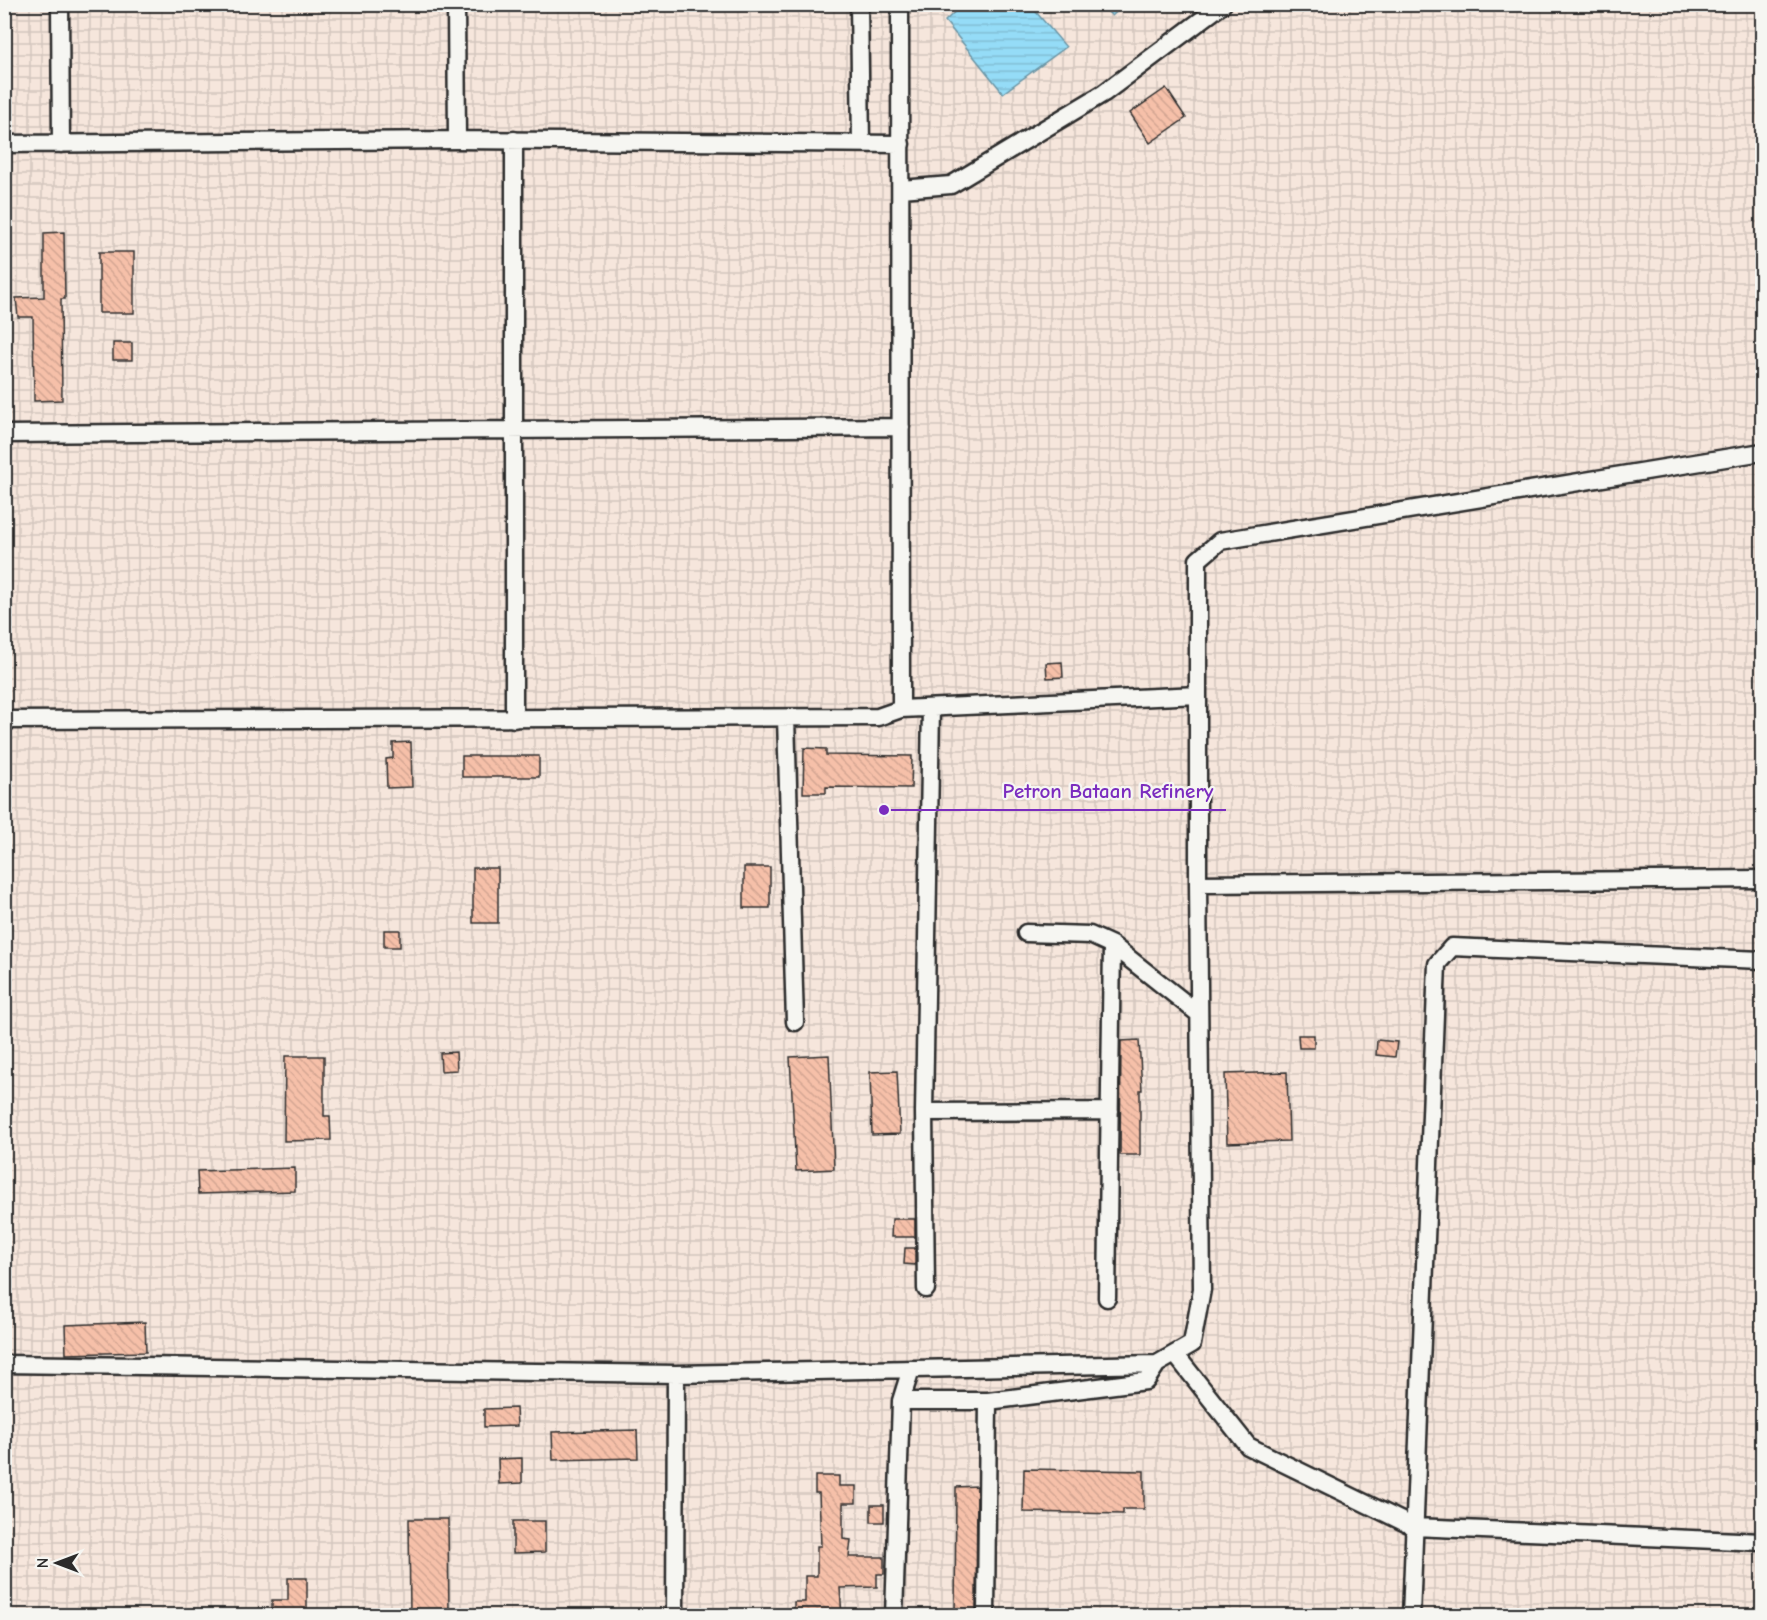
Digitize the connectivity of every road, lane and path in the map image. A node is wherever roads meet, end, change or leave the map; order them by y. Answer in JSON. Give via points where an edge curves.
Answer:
{"nodes":[{"id":1,"x":60,"y":4,"type":"edge"},
{"id":2,"x":456,"y":4,"type":"edge"},
{"id":3,"x":859,"y":4,"type":"edge"},
{"id":4,"x":900,"y":4,"type":"edge"},
{"id":5,"x":1223,"y":4,"type":"edge"},
{"id":6,"x":457,"y":140,"type":"junction"},
{"id":7,"x":514,"y":140,"type":"junction"},
{"id":8,"x":861,"y":143,"type":"junction"},
{"id":9,"x":4,"y":144,"type":"edge"},
{"id":10,"x":61,"y":144,"type":"junction"},
{"id":11,"x":901,"y":144,"type":"junction"},
{"id":12,"x":901,"y":189,"type":"junction"},
{"id":13,"x":901,"y":427,"type":"junction"},
{"id":14,"x":514,"y":430,"type":"junction"},
{"id":15,"x":4,"y":434,"type":"edge"},
{"id":16,"x":1762,"y":452,"type":"edge"},
{"id":17,"x":1198,"y":695,"type":"junction"},
{"id":18,"x":931,"y":708,"type":"junction"},
{"id":19,"x":901,"y":709,"type":"junction"},
{"id":20,"x":786,"y":718,"type":"junction"},
{"id":21,"x":514,"y":719,"type":"junction"},
{"id":22,"x":4,"y":720,"type":"edge"},
{"id":23,"x":1762,"y":879,"type":"edge"},
{"id":24,"x":1198,"y":884,"type":"junction"},
{"id":25,"x":1026,"y":933,"type":"dead end"},
{"id":26,"x":1112,"y":945,"type":"junction"},
{"id":27,"x":1762,"y":960,"type":"edge"},
{"id":28,"x":1199,"y":1014,"type":"junction"},
{"id":29,"x":795,"y":1022,"type":"dead end"},
{"id":30,"x":1110,"y":1111,"type":"junction"},
{"id":31,"x":924,"y":1112,"type":"junction"},
{"id":32,"x":926,"y":1289,"type":"dead end"},
{"id":33,"x":1107,"y":1298,"type":"dead end"},
{"id":34,"x":1174,"y":1354,"type":"junction"},
{"id":35,"x":4,"y":1364,"type":"edge"},
{"id":36,"x":1157,"y":1364,"type":"junction"},
{"id":37,"x":911,"y":1369,"type":"junction"},
{"id":38,"x":676,"y":1374,"type":"junction"},
{"id":39,"x":901,"y":1401,"type":"junction"},
{"id":40,"x":988,"y":1401,"type":"junction"},
{"id":41,"x":1414,"y":1527,"type":"junction"},
{"id":42,"x":1762,"y":1542,"type":"edge"},
{"id":43,"x":675,"y":1616,"type":"edge"},
{"id":44,"x":894,"y":1616,"type":"edge"},
{"id":45,"x":987,"y":1616,"type":"edge"},
{"id":46,"x":1411,"y":1616,"type":"edge"}],
"edges":[{"from":1,"to":10,"type":"lane"},
{"from":2,"to":6,"type":"lane"},
{"from":3,"to":8,"type":"lane"},
{"from":4,"to":11,"type":"lane"},
{"from":5,"to":12,"type":"lane","via":[[1104,93],[951,185]]},
{"from":6,"to":7,"type":"lane"},
{"from":6,"to":10,"type":"lane"},
{"from":7,"to":8,"type":"lane"},
{"from":7,"to":14,"type":"lane"},
{"from":8,"to":11,"type":"lane"},
{"from":9,"to":10,"type":"lane"},
{"from":11,"to":12,"type":"lane"},
{"from":12,"to":13,"type":"lane"},
{"from":13,"to":14,"type":"lane"},
{"from":13,"to":19,"type":"lane"},
{"from":14,"to":15,"type":"lane"},
{"from":14,"to":21,"type":"lane"},
{"from":16,"to":17,"type":"lane","via":[[1220,541],[1198,560]]},
{"from":17,"to":18,"type":"lane"},
{"from":17,"to":24,"type":"lane"},
{"from":18,"to":19,"type":"lane"},
{"from":18,"to":31,"type":"lane"},
{"from":19,"to":20,"type":"lane","via":[[878,717]]},
{"from":20,"to":21,"type":"lane"},
{"from":20,"to":29,"type":"lane"},
{"from":21,"to":22,"type":"lane"},
{"from":23,"to":24,"type":"lane"},
{"from":24,"to":28,"type":"lane"},
{"from":25,"to":26,"type":"lane","via":[[1090,935]]},
{"from":26,"to":28,"type":"lane"},
{"from":26,"to":30,"type":"lane"},
{"from":27,"to":41,"type":"lane","via":[[1452,947],[1437,964]]},
{"from":28,"to":34,"type":"lane","via":[[1202,1289],[1192,1344]]},
{"from":30,"to":31,"type":"lane"},
{"from":30,"to":33,"type":"lane"},
{"from":31,"to":32,"type":"lane"},
{"from":34,"to":36,"type":"lane"},
{"from":34,"to":41,"type":"lane","via":[[1248,1446]]},
{"from":35,"to":38,"type":"lane"},
{"from":36,"to":37,"type":"lane"},
{"from":36,"to":40,"type":"lane","via":[[1146,1381]]},
{"from":37,"to":38,"type":"lane"},
{"from":37,"to":39,"type":"lane"},
{"from":38,"to":43,"type":"lane"},
{"from":39,"to":40,"type":"lane"},
{"from":39,"to":44,"type":"lane"},
{"from":40,"to":45,"type":"lane"},
{"from":41,"to":42,"type":"lane"},
{"from":41,"to":46,"type":"lane"}]}
